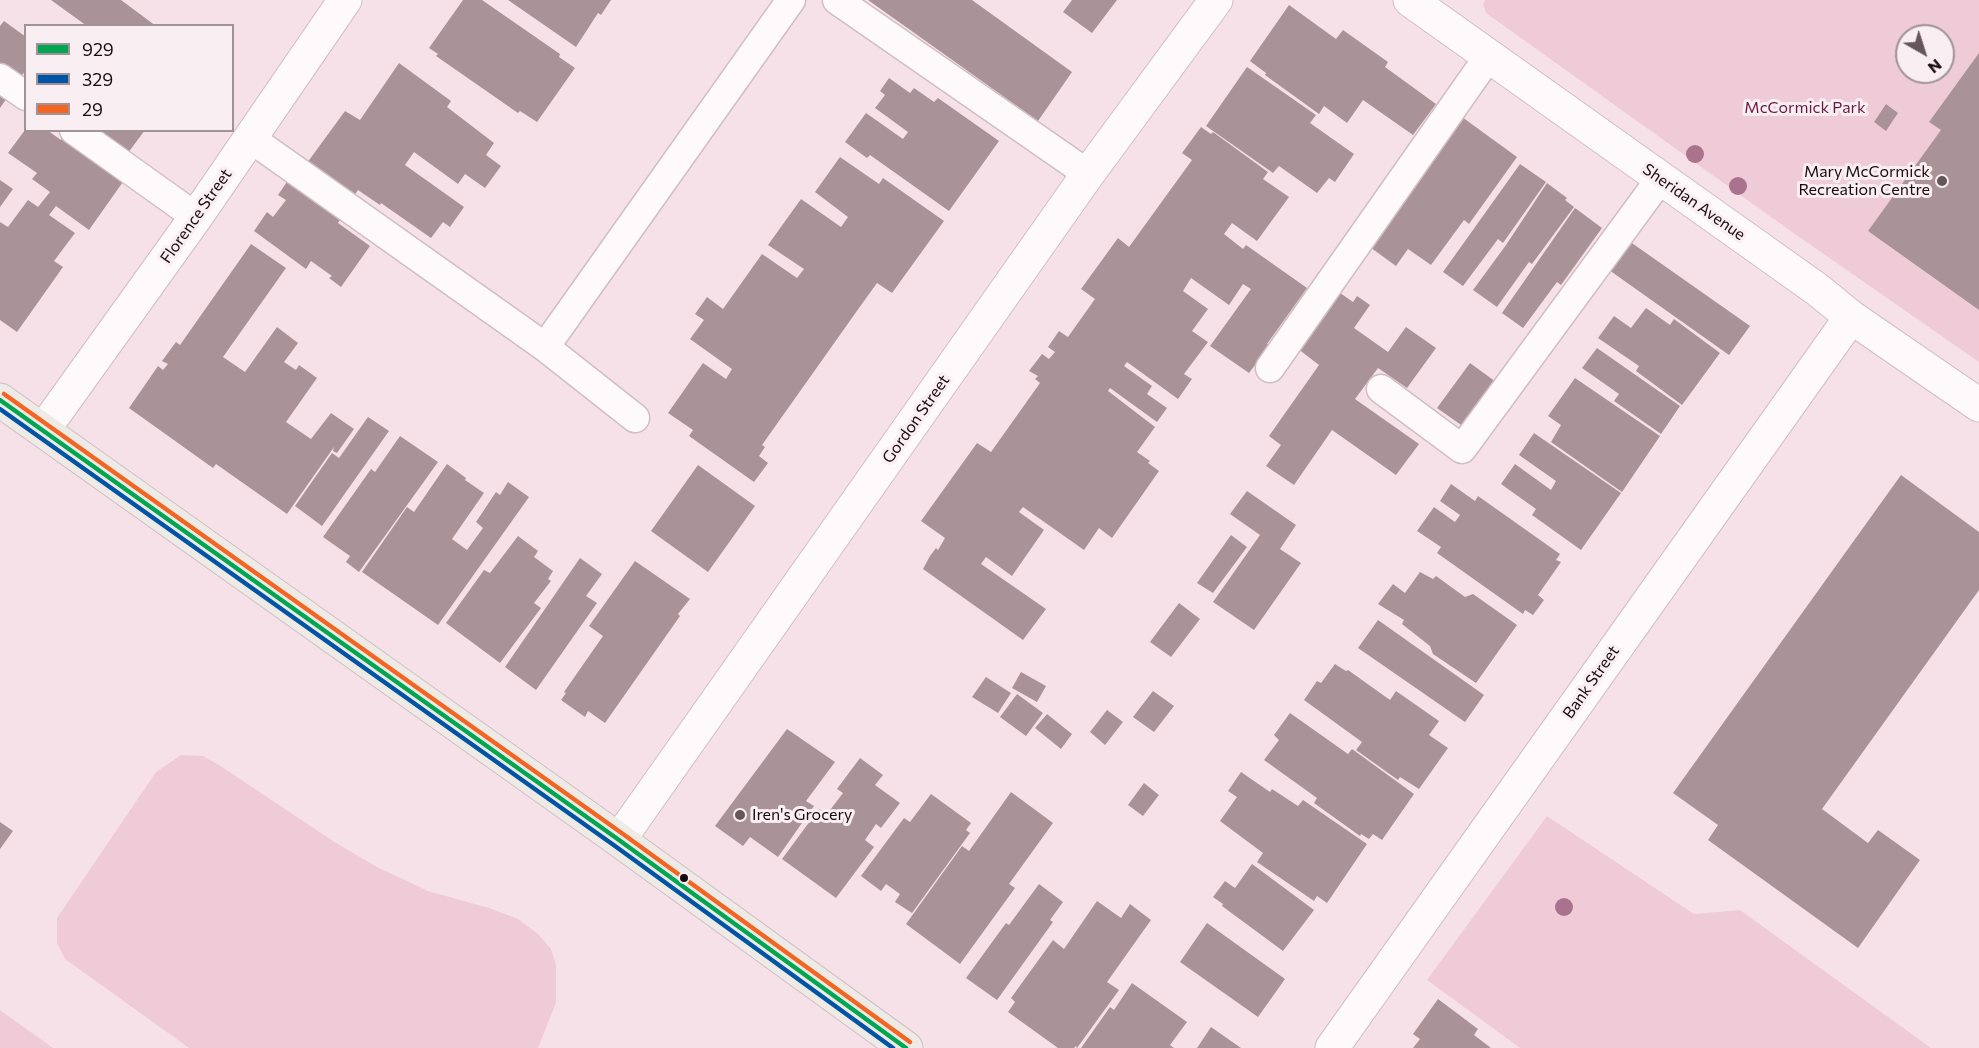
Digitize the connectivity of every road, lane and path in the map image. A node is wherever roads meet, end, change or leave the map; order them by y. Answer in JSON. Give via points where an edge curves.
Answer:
{"nodes":[{"id":1,"x":345,"y":0,"type":"edge"},
{"id":2,"x":791,"y":0,"type":"edge"},
{"id":3,"x":837,"y":0,"type":"edge"},
{"id":4,"x":1216,"y":0,"type":"edge"},
{"id":5,"x":1426,"y":4,"type":"edge"},
{"id":6,"x":1489,"y":56,"type":"junction"},
{"id":7,"x":0,"y":78,"type":"edge"},
{"id":8,"x":24,"y":95,"type":"edge"},
{"id":9,"x":77,"y":132,"type":"edge"},
{"id":10,"x":250,"y":138,"type":"junction"},
{"id":11,"x":1088,"y":174,"type":"junction"},
{"id":12,"x":1661,"y":178,"type":"junction"},
{"id":13,"x":196,"y":217,"type":"junction"},
{"id":14,"x":1851,"y":316,"type":"junction"},
{"id":15,"x":545,"y":346,"type":"junction"},
{"id":16,"x":1270,"y":368,"type":"dead end"},
{"id":17,"x":1381,"y":389,"type":"dead end"},
{"id":18,"x":0,"y":400,"type":"edge"},
{"id":19,"x":1979,"y":405,"type":"edge"},
{"id":20,"x":635,"y":418,"type":"dead end"},
{"id":21,"x":44,"y":429,"type":"junction"},
{"id":22,"x":619,"y":840,"type":"junction"},
{"id":23,"x":906,"y":1048,"type":"edge"},
{"id":24,"x":1332,"y":1048,"type":"edge"}],
"edges":[{"from":1,"to":10,"type":"street","name":"Florence Street"},
{"from":2,"to":15,"type":"lane"},
{"from":3,"to":11,"type":"lane"},
{"from":4,"to":11,"type":"street","name":"Gordon Street"},
{"from":5,"to":6,"type":"street","name":"Sheridan Avenue"},
{"from":6,"to":12,"type":"street","name":"Sheridan Avenue"},
{"from":6,"to":16,"type":"lane"},
{"from":7,"to":8,"type":"lane"},
{"from":9,"to":13,"type":"lane"},
{"from":10,"to":13,"type":"street","name":"Florence Street"},
{"from":10,"to":15,"type":"lane"},
{"from":11,"to":22,"type":"street","name":"Gordon Street"},
{"from":12,"to":14,"type":"street","name":"Sheridan Avenue"},
{"from":12,"to":17,"type":"lane","via":[[1462,449]]},
{"from":13,"to":21,"type":"street","name":"Florence Street"},
{"from":14,"to":19,"type":"street","name":"Sheridan Avenue"},
{"from":14,"to":24,"type":"street","name":"Bank Street"},
{"from":15,"to":20,"type":"lane"},
{"from":18,"to":21,"type":"main road"},
{"from":21,"to":22,"type":"main road"},
{"from":22,"to":23,"type":"main road"}]}
